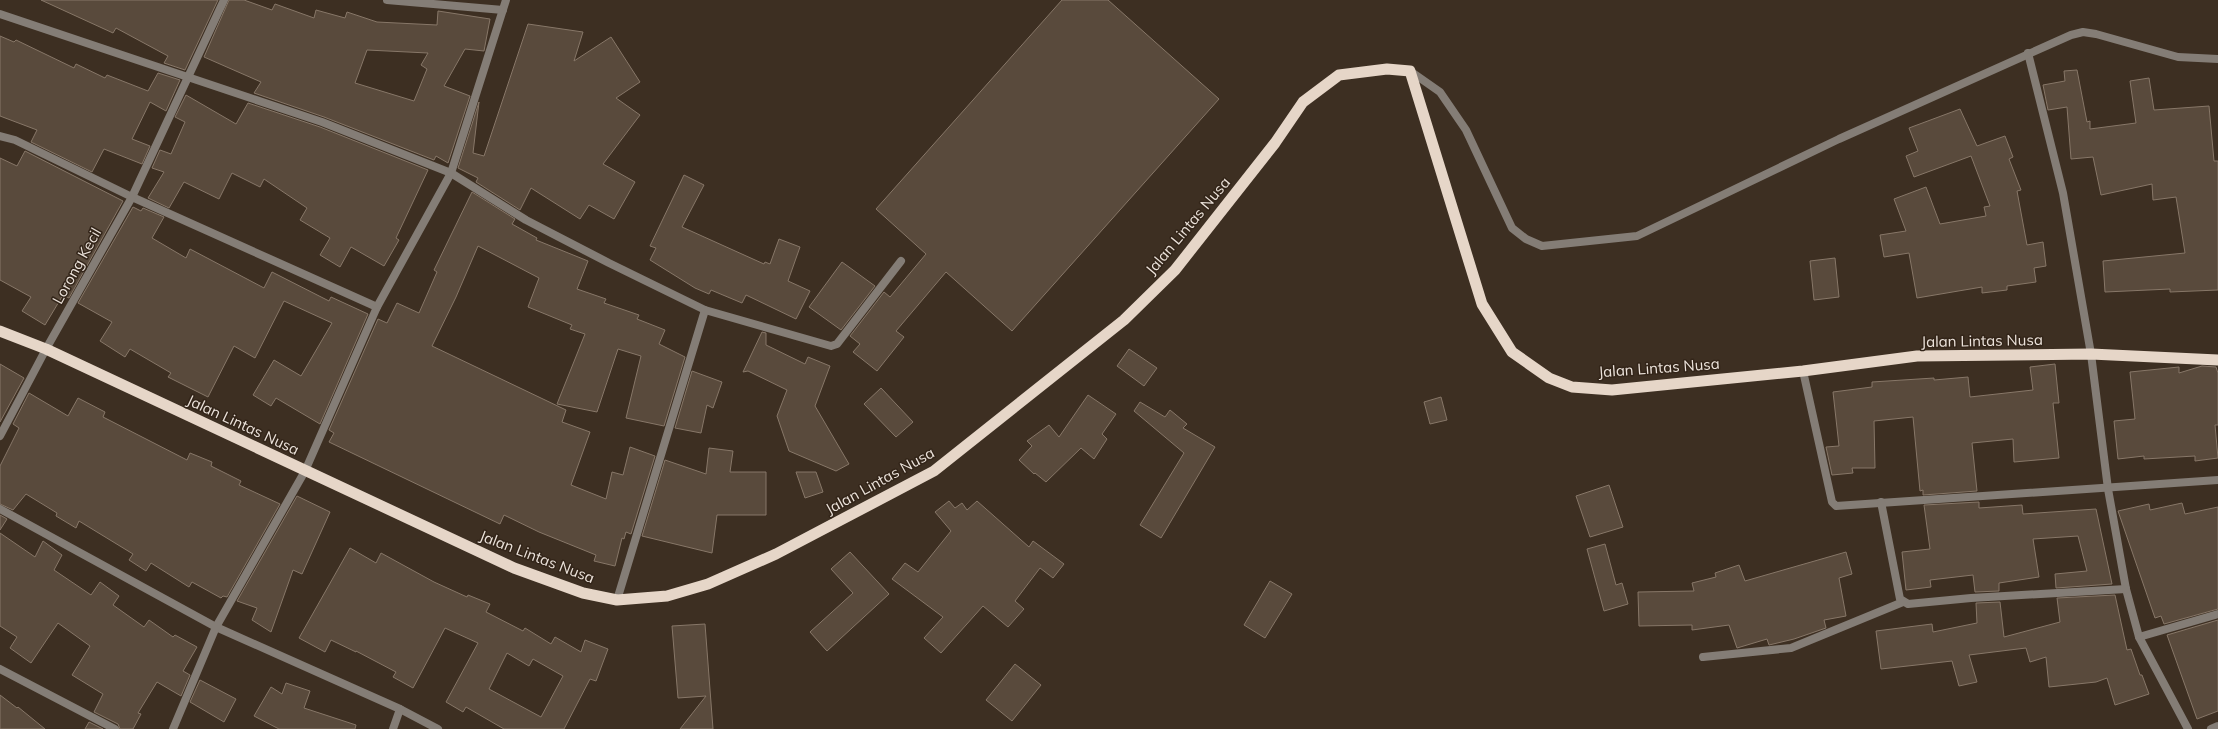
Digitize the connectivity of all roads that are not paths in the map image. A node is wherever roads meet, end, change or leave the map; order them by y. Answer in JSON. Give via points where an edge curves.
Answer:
{"nodes":[{"id":1,"x":224,"y":0,"type":"edge"},
{"id":2,"x":387,"y":0,"type":"edge"},
{"id":3,"x":506,"y":0,"type":"edge"},
{"id":4,"x":503,"y":10,"type":"junction"},
{"id":5,"x":0,"y":14,"type":"edge"},
{"id":6,"x":2028,"y":54,"type":"junction"},
{"id":7,"x":2218,"y":59,"type":"edge"},
{"id":8,"x":1410,"y":71,"type":"junction"},
{"id":9,"x":188,"y":78,"type":"junction"},
{"id":10,"x":0,"y":136,"type":"edge"},
{"id":11,"x":451,"y":174,"type":"junction"},
{"id":12,"x":132,"y":197,"type":"junction"},
{"id":13,"x":901,"y":261,"type":"dead end"},
{"id":14,"x":377,"y":307,"type":"junction"},
{"id":15,"x":705,"y":310,"type":"junction"},
{"id":16,"x":0,"y":331,"type":"edge"},
{"id":17,"x":46,"y":349,"type":"junction"},
{"id":18,"x":2091,"y":354,"type":"junction"},
{"id":19,"x":2218,"y":360,"type":"edge"},
{"id":20,"x":1803,"y":371,"type":"junction"},
{"id":21,"x":0,"y":436,"type":"edge"},
{"id":22,"x":305,"y":470,"type":"junction"},
{"id":23,"x":2218,"y":480,"type":"edge"},
{"id":24,"x":2108,"y":489,"type":"junction"},
{"id":25,"x":1881,"y":502,"type":"junction"},
{"id":26,"x":0,"y":509,"type":"edge"},
{"id":27,"x":2126,"y":590,"type":"junction"},
{"id":28,"x":617,"y":600,"type":"junction"},
{"id":29,"x":1903,"y":602,"type":"junction"},
{"id":30,"x":2218,"y":614,"type":"edge"},
{"id":31,"x":216,"y":627,"type":"junction"},
{"id":32,"x":2139,"y":637,"type":"junction"},
{"id":33,"x":1703,"y":657,"type":"dead end"},
{"id":34,"x":0,"y":669,"type":"edge"},
{"id":35,"x":400,"y":709,"type":"junction"},
{"id":36,"x":2218,"y":726,"type":"edge"},
{"id":37,"x":115,"y":729,"type":"edge"},
{"id":38,"x":173,"y":729,"type":"edge"},
{"id":39,"x":393,"y":729,"type":"edge"},
{"id":40,"x":438,"y":729,"type":"edge"},
{"id":41,"x":2188,"y":729,"type":"edge"},
{"id":42,"x":2211,"y":729,"type":"edge"}],
"edges":[{"from":1,"to":9,"type":"street","name":"Lorong Kecil"},
{"from":2,"to":4,"type":"street"},
{"from":3,"to":4,"type":"street"},
{"from":4,"to":11,"type":"street"},
{"from":5,"to":9,"type":"street"},
{"from":6,"to":7,"type":"street","via":[[2083,32],[2178,57]]},
{"from":6,"to":8,"type":"street","via":[[1839,138],[1638,236],[1542,246],[1526,239],[1512,228],[1466,130],[1440,92]]},
{"from":6,"to":18,"type":"street","via":[[2063,193]]},
{"from":8,"to":20,"type":"highway","name":"Jalan Lintas Nusa","via":[[1482,304],[1512,352],[1549,378],[1572,387],[1612,390]]},
{"from":8,"to":28,"type":"highway","name":"Jalan Lintas Nusa","via":[[1387,69],[1339,75],[1303,102],[1270,149],[1170,275],[1124,320],[934,471],[776,554],[708,584],[668,596]]},
{"from":9,"to":11,"type":"street","via":[[311,118]]},
{"from":9,"to":12,"type":"street","name":"Lorong Kecil"},
{"from":10,"to":12,"type":"street","via":[[15,140]]},
{"from":11,"to":14,"type":"street"},
{"from":11,"to":15,"type":"street","via":[[526,220]]},
{"from":12,"to":14,"type":"street"},
{"from":12,"to":17,"type":"street","name":"Lorong Kecil"},
{"from":13,"to":15,"type":"street","via":[[835,346]]},
{"from":14,"to":22,"type":"street"},
{"from":15,"to":28,"type":"street"},
{"from":16,"to":17,"type":"highway","name":"Jalan Lintas Nusa"},
{"from":17,"to":21,"type":"street","name":"Lorong Kecil"},
{"from":17,"to":22,"type":"highway","name":"Jalan Lintas Nusa"},
{"from":18,"to":19,"type":"highway","name":"Jalan Lintas Nusa"},
{"from":18,"to":20,"type":"highway","name":"Jalan Lintas Nusa","via":[[1917,356]]},
{"from":18,"to":24,"type":"street"},
{"from":20,"to":25,"type":"street","via":[[1832,502],[1836,506]]},
{"from":22,"to":28,"type":"highway","name":"Jalan Lintas Nusa","via":[[514,568],[583,593]]},
{"from":22,"to":31,"type":"street"},
{"from":23,"to":24,"type":"street"},
{"from":24,"to":25,"type":"street"},
{"from":24,"to":27,"type":"street"},
{"from":25,"to":29,"type":"street","via":[[1900,599]]},
{"from":26,"to":31,"type":"street"},
{"from":27,"to":29,"type":"street","via":[[1908,604]]},
{"from":27,"to":32,"type":"street"},
{"from":29,"to":33,"type":"street","via":[[1791,648]]},
{"from":30,"to":32,"type":"street"},
{"from":31,"to":35,"type":"street"},
{"from":31,"to":38,"type":"street"},
{"from":32,"to":41,"type":"street"},
{"from":34,"to":37,"type":"street"},
{"from":35,"to":39,"type":"street"},
{"from":35,"to":40,"type":"street"},
{"from":36,"to":42,"type":"street"}]}
